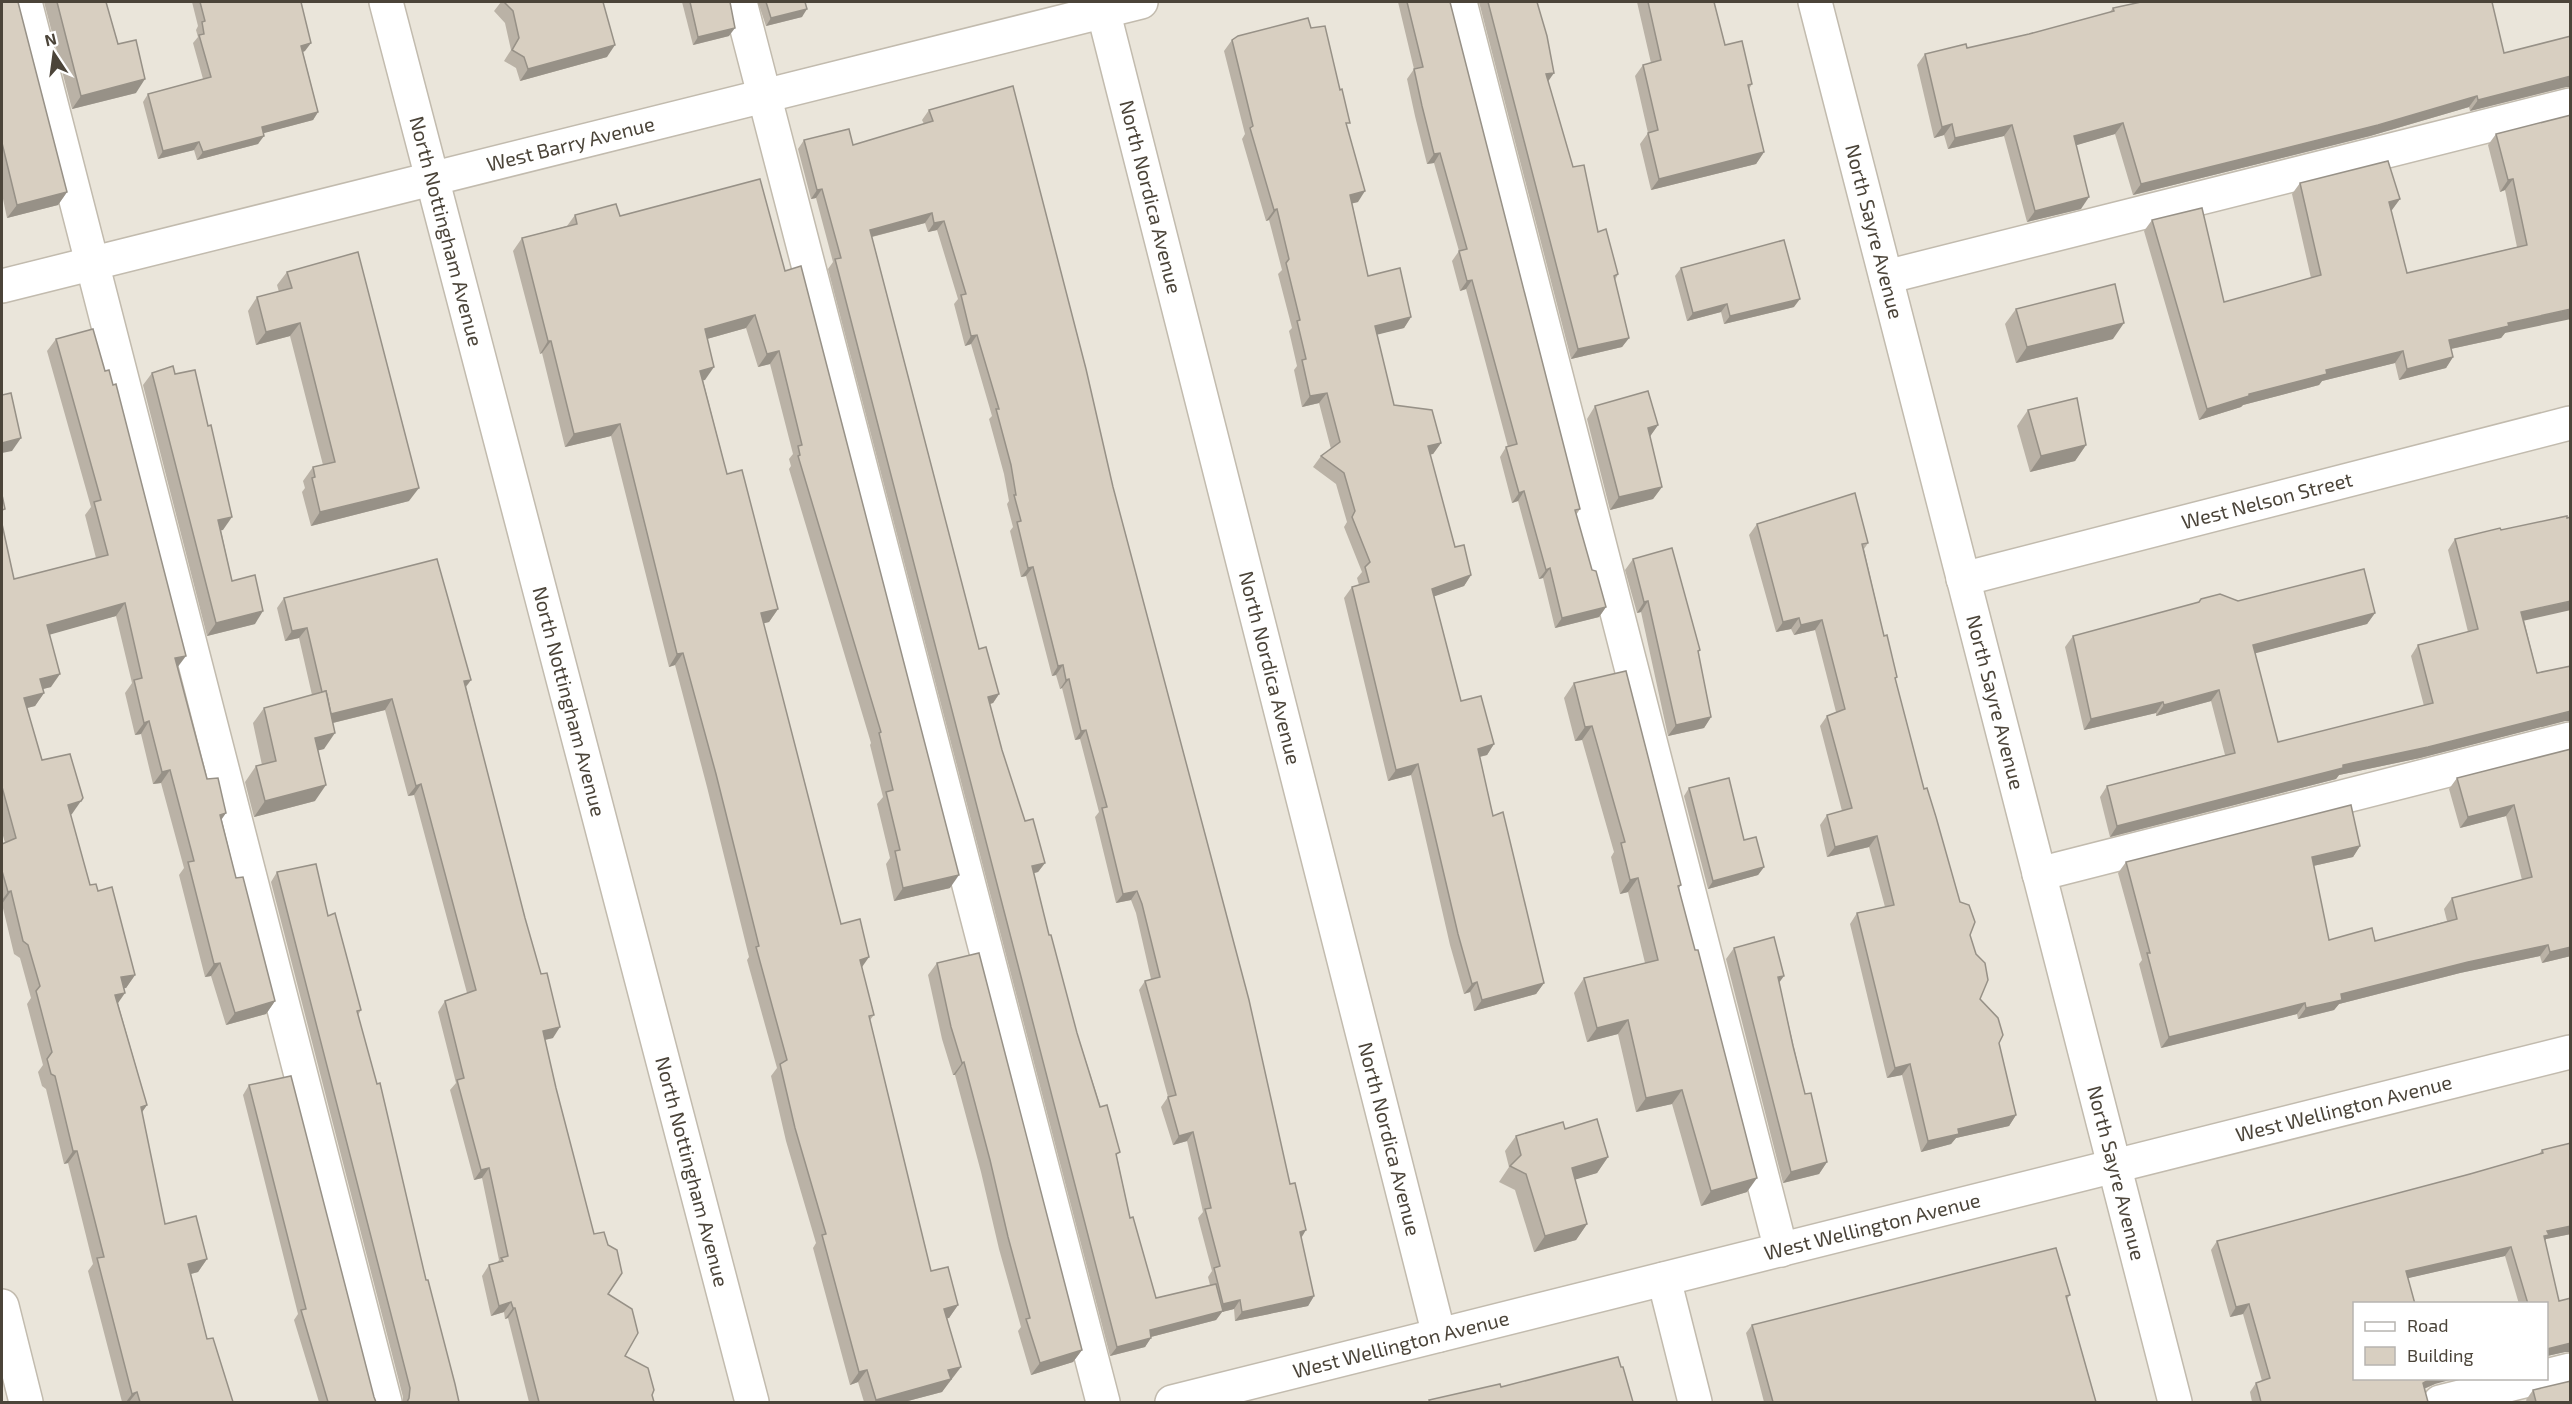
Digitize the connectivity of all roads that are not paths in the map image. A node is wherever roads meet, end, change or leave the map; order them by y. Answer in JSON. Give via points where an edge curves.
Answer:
{"nodes":[{"id":1,"x":25,"y":2,"type":"edge"},
{"id":2,"x":386,"y":2,"type":"edge"},
{"id":3,"x":740,"y":2,"type":"edge"},
{"id":4,"x":1141,"y":2,"type":"edge"},
{"id":5,"x":1460,"y":2,"type":"edge"},
{"id":6,"x":1815,"y":2,"type":"edge"},
{"id":7,"x":1102,"y":6,"type":"edge"},
{"id":8,"x":764,"y":96,"type":"junction"},
{"id":9,"x":2571,"y":105,"type":"edge"},
{"id":10,"x":432,"y":178,"type":"junction"},
{"id":11,"x":92,"y":263,"type":"junction"},
{"id":12,"x":1886,"y":277,"type":"junction"},
{"id":13,"x":2,"y":286,"type":"edge"},
{"id":14,"x":2571,"y":423,"type":"edge"},
{"id":15,"x":1963,"y":579,"type":"junction"},
{"id":16,"x":2571,"y":739,"type":"edge"},
{"id":17,"x":2039,"y":874,"type":"junction"},
{"id":18,"x":2571,"y":1052,"type":"edge"},
{"id":19,"x":2114,"y":1166,"type":"junction"},
{"id":20,"x":1781,"y":1250,"type":"junction"},
{"id":21,"x":1664,"y":1279,"type":"junction"},
{"id":22,"x":2,"y":1306,"type":"edge"},
{"id":23,"x":1439,"y":1335,"type":"junction"},
{"id":24,"x":2571,"y":1370,"type":"edge"},
{"id":25,"x":2548,"y":1376,"type":"edge"},
{"id":26,"x":2528,"y":1380,"type":"edge"},
{"id":27,"x":1211,"y":1398,"type":"edge"},
{"id":28,"x":26,"y":1402,"type":"edge"},
{"id":29,"x":385,"y":1402,"type":"edge"},
{"id":30,"x":752,"y":1402,"type":"edge"},
{"id":31,"x":1103,"y":1402,"type":"edge"},
{"id":32,"x":1172,"y":1402,"type":"edge"},
{"id":33,"x":1695,"y":1402,"type":"edge"},
{"id":34,"x":2175,"y":1402,"type":"edge"},
{"id":35,"x":2440,"y":1402,"type":"edge"}],
"edges":[{"from":1,"to":11,"type":"street"},
{"from":2,"to":10,"type":"street","name":"North Nottingham Avenue"},
{"from":3,"to":8,"type":"street"},
{"from":4,"to":7,"type":"street","name":"West Barry Avenue"},
{"from":5,"to":20,"type":"street"},
{"from":6,"to":12,"type":"street","name":"North Sayre Avenue"},
{"from":7,"to":8,"type":"street","name":"West Barry Avenue"},
{"from":7,"to":23,"type":"street","name":"North Nordica Avenue"},
{"from":8,"to":10,"type":"street","name":"West Barry Avenue"},
{"from":8,"to":31,"type":"street"},
{"from":9,"to":12,"type":"street"},
{"from":10,"to":11,"type":"street","name":"West Barry Avenue"},
{"from":10,"to":30,"type":"street","name":"North Nottingham Avenue"},
{"from":11,"to":13,"type":"street","name":"West Barry Avenue"},
{"from":11,"to":29,"type":"street"},
{"from":12,"to":15,"type":"street","name":"North Sayre Avenue"},
{"from":14,"to":15,"type":"street","name":"West Nelson Street"},
{"from":15,"to":17,"type":"street","name":"North Sayre Avenue"},
{"from":16,"to":17,"type":"street"},
{"from":17,"to":19,"type":"street","name":"North Sayre Avenue"},
{"from":18,"to":19,"type":"street","name":"West Wellington Avenue"},
{"from":19,"to":20,"type":"street","name":"West Wellington Avenue"},
{"from":19,"to":34,"type":"street","name":"North Sayre Avenue"},
{"from":20,"to":21,"type":"street","name":"West Wellington Avenue"},
{"from":21,"to":23,"type":"street","name":"West Wellington Avenue"},
{"from":21,"to":33,"type":"street"},
{"from":22,"to":28,"type":"street"},
{"from":23,"to":27,"type":"street","name":"West Wellington Avenue"},
{"from":24,"to":25,"type":"street"},
{"from":26,"to":35,"type":"street"},
{"from":27,"to":32,"type":"street","name":"West Wellington Avenue"}]}
